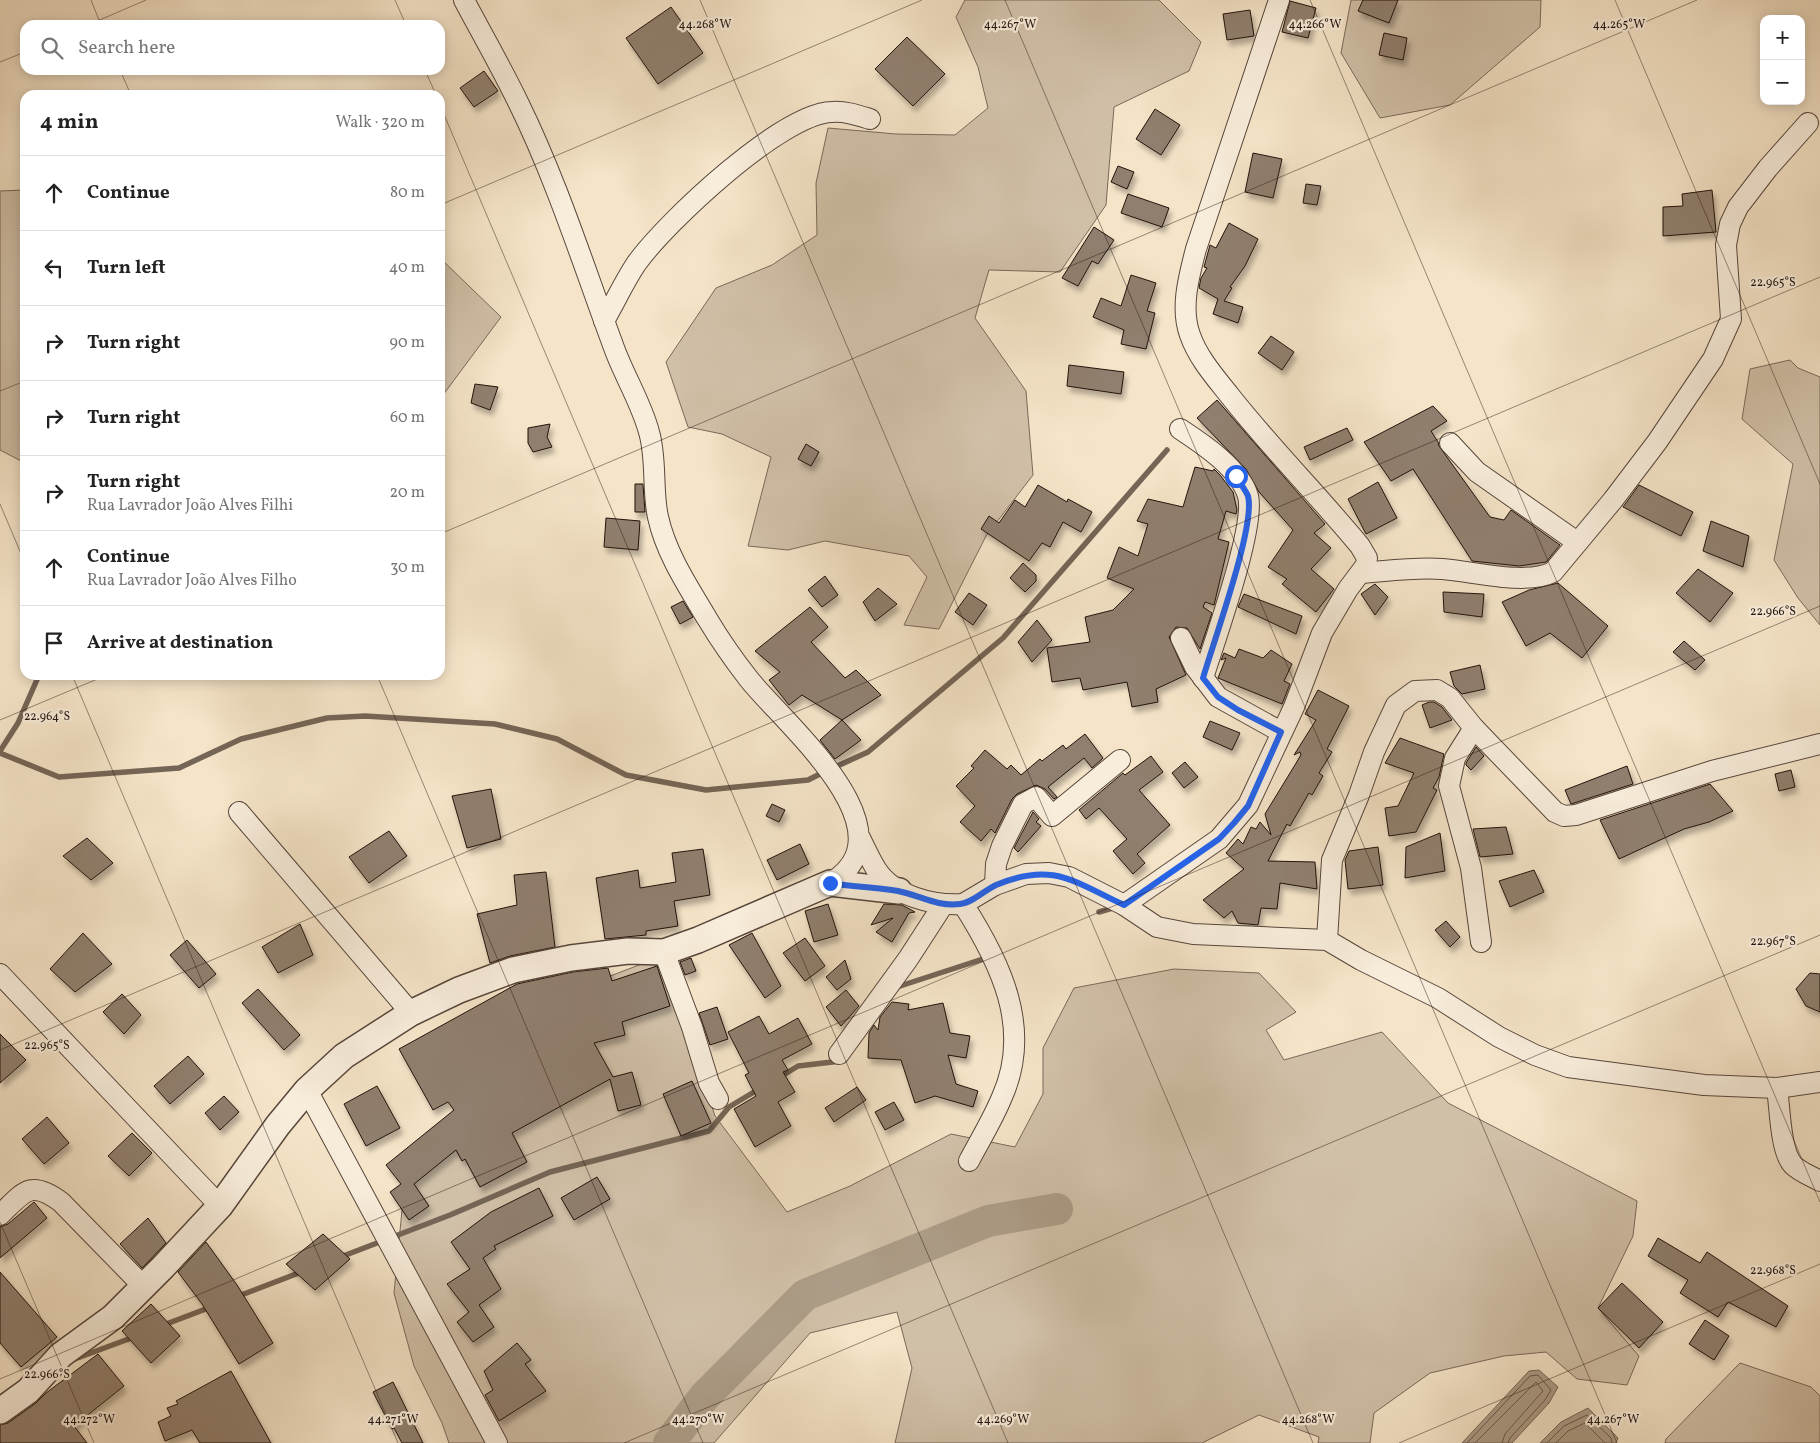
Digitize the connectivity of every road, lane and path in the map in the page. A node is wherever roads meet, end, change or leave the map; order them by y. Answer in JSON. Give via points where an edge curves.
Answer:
{"nodes":[{"id":1,"x":464,"y":0,"type":"edge"},
{"id":2,"x":1279,"y":0,"type":"edge"},
{"id":3,"x":870,"y":119,"type":"dead end"},
{"id":4,"x":1808,"y":123,"type":"dead end"},
{"id":5,"x":604,"y":320,"type":"junction"},
{"id":6,"x":1180,"y":429,"type":"dead end"},
{"id":7,"x":1450,"y":443,"type":"dead end"},
{"id":8,"x":1577,"y":542,"type":"junction"},
{"id":9,"x":1361,"y":573,"type":"junction"},
{"id":10,"x":1180,"y":638,"type":"dead end"},
{"id":11,"x":1203,"y":678,"type":"junction"},
{"id":12,"x":1474,"y":728,"type":"junction"},
{"id":13,"x":1281,"y":732,"type":"junction"},
{"id":14,"x":1820,"y":744,"type":"edge"},
{"id":15,"x":1120,"y":760,"type":"dead end"},
{"id":16,"x":239,"y":812,"type":"dead end"},
{"id":17,"x":860,"y":838,"type":"junction"},
{"id":18,"x":830,"y":883,"type":"junction"},
{"id":19,"x":995,"y":885,"type":"junction"},
{"id":20,"x":899,"y":891,"type":"junction"},
{"id":21,"x":953,"y":905,"type":"junction"},
{"id":22,"x":1124,"y":905,"type":"junction"},
{"id":23,"x":1327,"y":940,"type":"junction"},
{"id":24,"x":1481,"y":942,"type":"dead end"},
{"id":25,"x":664,"y":952,"type":"junction"},
{"id":26,"x":0,"y":974,"type":"edge"},
{"id":27,"x":411,"y":1013,"type":"junction"},
{"id":28,"x":839,"y":1054,"type":"dead end"},
{"id":29,"x":1820,"y":1082,"type":"edge"},
{"id":30,"x":1777,"y":1088,"type":"junction"},
{"id":31,"x":308,"y":1090,"type":"junction"},
{"id":32,"x":718,"y":1099,"type":"dead end"},
{"id":33,"x":969,"y":1161,"type":"dead end"},
{"id":34,"x":1820,"y":1181,"type":"edge"},
{"id":35,"x":220,"y":1206,"type":"junction"},
{"id":36,"x":0,"y":1215,"type":"edge"},
{"id":37,"x":144,"y":1287,"type":"junction"},
{"id":38,"x":0,"y":1411,"type":"edge"},
{"id":39,"x":497,"y":1443,"type":"edge"}],
"edges":[{"from":1,"to":5,"type":"street","via":[[519,103]]},
{"from":2,"to":9,"type":"street","via":[[1196,249],[1190,270],[1186,314],[1198,352],[1214,377],[1360,546],[1367,558]]},
{"from":3,"to":5,"type":"street","via":[[831,112],[810,116],[788,126],[756,150],[705,193],[647,251]]},
{"from":4,"to":8,"type":"street","via":[[1768,168],[1738,207],[1730,224],[1726,245],[1731,319],[1712,360],[1657,442]]},
{"from":5,"to":17,"type":"street","via":[[650,433],[657,515],[665,542],[710,622],[748,678],[830,770],[852,811]]},
{"from":6,"to":11,"type":"street","via":[[1209,448],[1236,476],[1248,495],[1249,515],[1242,549]]},
{"from":7,"to":8,"type":"street","via":[[1477,472]]},
{"from":8,"to":9,"type":"street","via":[[1553,572],[1543,577],[1442,569]]},
{"from":9,"to":13,"type":"street","via":[[1322,633]]},
{"from":10,"to":11,"type":"street"},
{"from":11,"to":13,"type":"street","via":[[1218,697]]},
{"from":12,"to":14,"type":"street","via":[[1555,812],[1564,816],[1576,815],[1712,771]]},
{"from":12,"to":23,"type":"street","via":[[1450,698],[1437,690],[1415,691],[1396,705],[1332,860]]},
{"from":12,"to":24,"type":"street","via":[[1454,758],[1449,786],[1471,868]]},
{"from":13,"to":22,"type":"street","via":[[1248,806],[1234,823],[1219,839]]},
{"from":15,"to":19,"type":"street","via":[[1052,816],[1036,797],[1024,804],[996,864]]},
{"from":16,"to":27,"type":"street"},
{"from":17,"to":18,"type":"street","via":[[852,864],[842,876]]},
{"from":17,"to":20,"type":"street","via":[[877,871]]},
{"from":18,"to":20,"type":"street"},
{"from":18,"to":25,"type":"street"},
{"from":19,"to":21,"type":"street"},
{"from":19,"to":22,"type":"street","via":[[1026,874],[1049,873],[1068,877]]},
{"from":20,"to":21,"type":"street"},
{"from":21,"to":28,"type":"street","via":[[908,959]]},
{"from":21,"to":33,"type":"street","via":[[983,935],[1004,982],[1014,1023],[1015,1047],[1006,1087]]},
{"from":22,"to":23,"type":"street","via":[[1157,927],[1193,934]]},
{"from":23,"to":30,"type":"street","via":[[1438,998],[1535,1056],[1568,1067],[1704,1085]]},
{"from":25,"to":27,"type":"street","via":[[628,951],[512,970]]},
{"from":25,"to":32,"type":"street","via":[[709,1083]]},
{"from":26,"to":35,"type":"street"},
{"from":27,"to":31,"type":"street","via":[[344,1056]]},
{"from":29,"to":30,"type":"street"},
{"from":30,"to":34,"type":"street","via":[[1785,1153],[1801,1172]]},
{"from":31,"to":35,"type":"street","via":[[278,1125]]},
{"from":31,"to":39,"type":"street"},
{"from":35,"to":37,"type":"street"},
{"from":36,"to":37,"type":"street","via":[[23,1193],[37,1189],[50,1193]]},
{"from":37,"to":38,"type":"street","via":[[113,1317],[60,1355],[28,1391]]}]}
